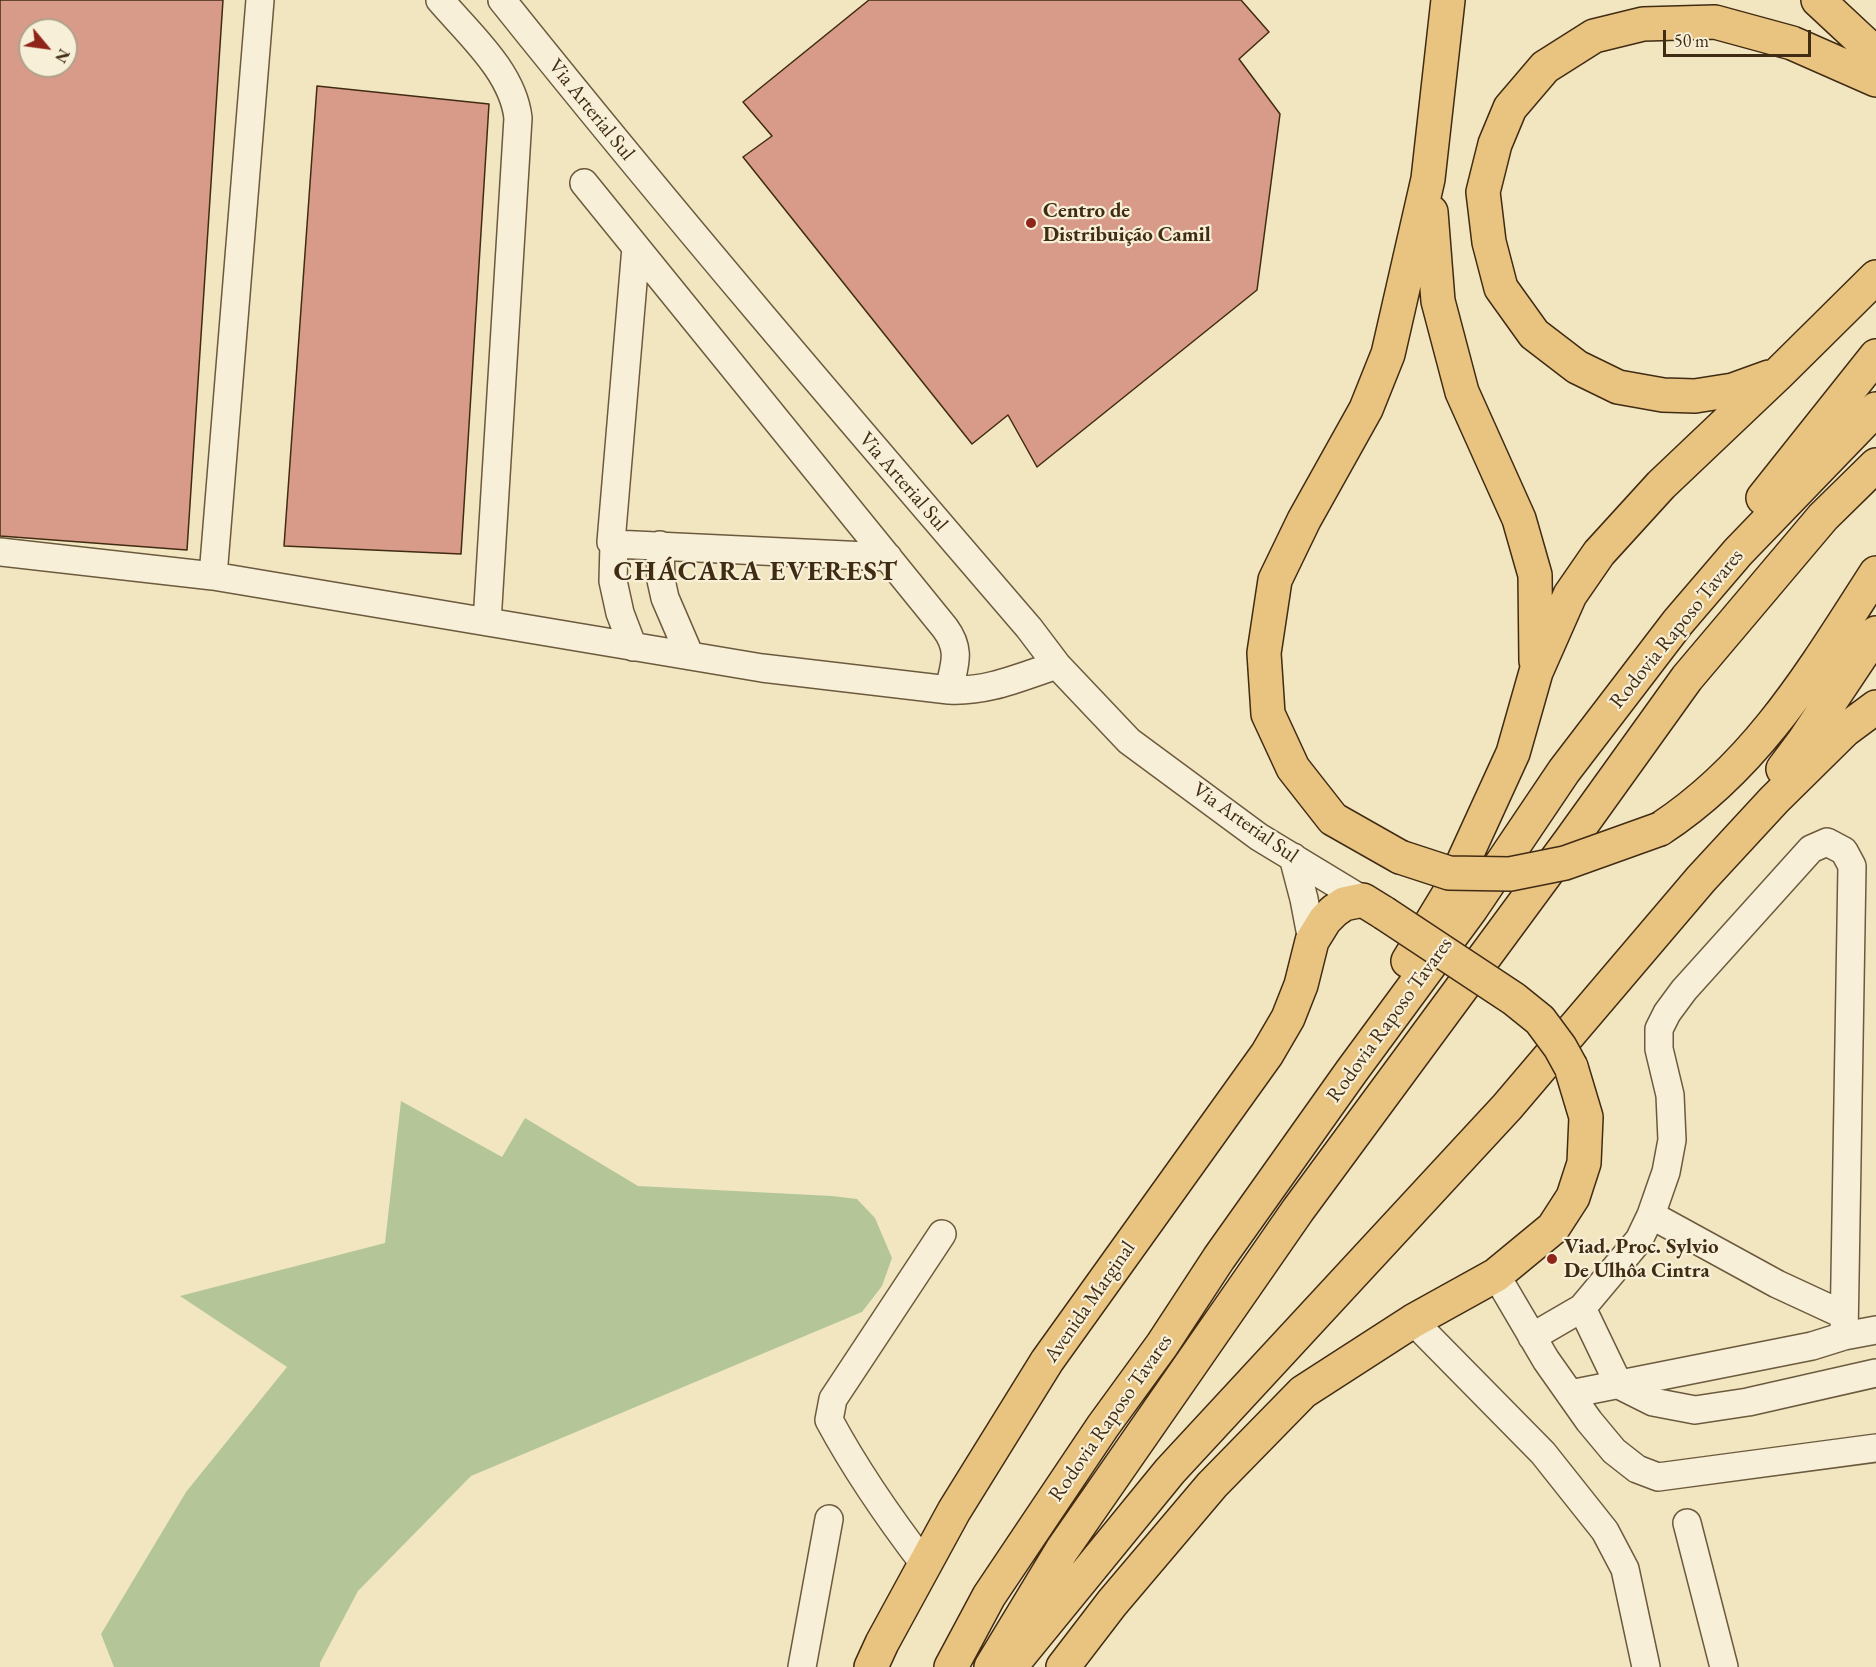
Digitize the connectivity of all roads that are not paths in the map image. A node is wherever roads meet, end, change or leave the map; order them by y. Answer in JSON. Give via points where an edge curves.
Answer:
{"nodes":[{"id":1,"x":260,"y":0,"type":"edge"},
{"id":2,"x":440,"y":0,"type":"edge"},
{"id":3,"x":502,"y":0,"type":"edge"},
{"id":4,"x":1448,"y":0,"type":"edge"},
{"id":5,"x":1818,"y":0,"type":"edge"},
{"id":6,"x":1876,"y":54,"type":"edge"},
{"id":7,"x":1876,"y":80,"type":"edge"},
{"id":8,"x":1428,"y":179,"type":"junction"},
{"id":9,"x":584,"y":183,"type":"dead end"},
{"id":10,"x":636,"y":247,"type":"junction"},
{"id":11,"x":1876,"y":277,"type":"edge"},
{"id":12,"x":1876,"y":356,"type":"edge"},
{"id":13,"x":1779,"y":373,"type":"junction"},
{"id":14,"x":1876,"y":409,"type":"edge"},
{"id":15,"x":1876,"y":465,"type":"edge"},
{"id":16,"x":614,"y":544,"type":"junction"},
{"id":17,"x":660,"y":545,"type":"junction"},
{"id":18,"x":6,"y":555,"type":"edge"},
{"id":19,"x":888,"y":557,"type":"junction"},
{"id":20,"x":1876,"y":573,"type":"edge"},
{"id":21,"x":213,"y":576,"type":"junction"},
{"id":22,"x":487,"y":622,"type":"junction"},
{"id":23,"x":1678,"y":622,"type":"junction"},
{"id":24,"x":1876,"y":633,"type":"edge"},
{"id":25,"x":633,"y":647,"type":"junction"},
{"id":26,"x":690,"y":656,"type":"junction"},
{"id":27,"x":1057,"y":665,"type":"junction"},
{"id":28,"x":1536,"y":672,"type":"junction"},
{"id":29,"x":949,"y":690,"type":"junction"},
{"id":30,"x":1876,"y":707,"type":"edge"},
{"id":31,"x":1293,"y":857,"type":"junction"},
{"id":32,"x":1701,"y":879,"type":"junction"},
{"id":33,"x":1373,"y":907,"type":"junction"},
{"id":34,"x":1312,"y":941,"type":"junction"},
{"id":35,"x":1264,"y":1196,"type":"junction"},
{"id":36,"x":1651,"y":1215,"type":"junction"},
{"id":37,"x":942,"y":1234,"type":"dead end"},
{"id":38,"x":1496,"y":1275,"type":"junction"},
{"id":39,"x":1582,"y":1308,"type":"junction"},
{"id":40,"x":1413,"y":1321,"type":"junction"},
{"id":41,"x":1844,"y":1325,"type":"junction"},
{"id":42,"x":1876,"y":1330,"type":"edge"},
{"id":43,"x":1532,"y":1336,"type":"junction"},
{"id":44,"x":1876,"y":1373,"type":"edge"},
{"id":45,"x":1619,"y":1384,"type":"junction"},
{"id":46,"x":1570,"y":1394,"type":"junction"},
{"id":47,"x":1876,"y":1448,"type":"edge"},
{"id":48,"x":829,"y":1519,"type":"dead end"},
{"id":49,"x":1687,"y":1523,"type":"dead end"},
{"id":50,"x":925,"y":1565,"type":"junction"},
{"id":51,"x":802,"y":1667,"type":"edge"},
{"id":52,"x":871,"y":1667,"type":"edge"},
{"id":53,"x":951,"y":1667,"type":"edge"},
{"id":54,"x":991,"y":1667,"type":"edge"},
{"id":55,"x":1011,"y":1667,"type":"edge"},
{"id":56,"x":1063,"y":1667,"type":"edge"},
{"id":57,"x":1646,"y":1667,"type":"edge"},
{"id":58,"x":1724,"y":1667,"type":"edge"}],
"edges":[{"from":1,"to":21,"type":"street"},
{"from":2,"to":22,"type":"street","via":[[502,72],[518,118]]},
{"from":3,"to":27,"type":"street","name":"Via Arterial Sul"},
{"from":4,"to":8,"type":"main road"},
{"from":5,"to":6,"type":"main road"},
{"from":7,"to":13,"type":"main road","via":[[1792,43],[1714,22],[1643,24],[1594,36],[1545,67],[1510,108],[1495,144],[1483,192],[1489,242],[1501,288],[1534,334],[1577,367],[1607,382],[1664,395],[1695,396],[1733,390]]},
{"from":8,"to":20,"type":"main road","bridge":true,"via":[[1388,354],[1366,409],[1275,580],[1264,653],[1268,714],[1293,768],[1333,819],[1400,857],[1449,873],[1510,874],[1565,863],[1660,829],[1705,796],[1748,755],[1795,695]]},
{"from":8,"to":28,"type":"main road","via":[[1438,301],[1461,392],[1519,519],[1535,575]]},
{"from":9,"to":10,"type":"street"},
{"from":10,"to":16,"type":"street","via":[[610,538]]},
{"from":10,"to":19,"type":"street"},
{"from":11,"to":13,"type":"main road"},
{"from":12,"to":23,"type":"main road","via":[[1741,525]]},
{"from":13,"to":28,"type":"main road","via":[[1662,485],[1599,553],[1570,595]]},
{"from":14,"to":23,"type":"main road","name":"Rodovia Raposo Tavares","via":[[1738,552]]},
{"from":15,"to":54,"type":"main road","name":"Rodovia Raposo Tavares","via":[[1823,517],[1687,678],[1298,1210],[1062,1550]]},
{"from":16,"to":17,"type":"street"},
{"from":16,"to":25,"type":"street","via":[[613,581]]},
{"from":17,"to":19,"type":"street"},
{"from":17,"to":26,"type":"street","via":[[664,598]]},
{"from":18,"to":21,"type":"street"},
{"from":19,"to":29,"type":"street","via":[[952,636],[957,648]]},
{"from":21,"to":22,"type":"street"},
{"from":22,"to":25,"type":"street"},
{"from":23,"to":35,"type":"main road","name":"Rodovia Raposo Tavares","via":[[1564,771],[1464,919]]},
{"from":24,"to":32,"type":"main road","via":[[1804,741]]},
{"from":25,"to":26,"type":"street"},
{"from":26,"to":29,"type":"street"},
{"from":27,"to":29,"type":"street","via":[[986,688]]},
{"from":27,"to":31,"type":"street","name":"Via Arterial Sul","via":[[1129,741],[1259,837]]},
{"from":28,"to":35,"type":"main road","via":[[1513,753],[1448,895]]},
{"from":30,"to":32,"type":"main road","via":[[1845,730]]},
{"from":31,"to":33,"type":"street","name":"Via Arterial Sul"},
{"from":31,"to":34,"type":"street","name":"Avenida Marginal"},
{"from":32,"to":55,"type":"main road","via":[[1507,1107],[1170,1471]]},
{"from":33,"to":34,"type":"main road","name":"Avenida Marginal","via":[[1344,904],[1325,920]]},
{"from":33,"to":38,"type":"main road","bridge":true,"via":[[1540,1020],[1571,1067],[1586,1117],[1584,1163],[1573,1197],[1553,1228]]},
{"from":34,"to":50,"type":"main road","name":"Avenida Marginal","via":[[1288,1018],[1267,1054],[1047,1361]]},
{"from":35,"to":53,"type":"main road","name":"Rodovia Raposo Tavares","via":[[989,1596]]},
{"from":36,"to":39,"type":"street","via":[[1639,1240]]},
{"from":36,"to":41,"type":"street"},
{"from":36,"to":41,"type":"street","via":[[1672,1140],[1670,1095],[1659,1049],[1659,1029],[1684,990],[1811,849],[1827,842],[1844,851],[1852,866]]},
{"from":37,"to":50,"type":"street","via":[[834,1399],[829,1420],[852,1463]]},
{"from":38,"to":40,"type":"main road"},
{"from":38,"to":43,"type":"street"},
{"from":39,"to":43,"type":"street"},
{"from":39,"to":45,"type":"street"},
{"from":40,"to":56,"type":"main road","via":[[1303,1392],[1212,1485]]},
{"from":40,"to":57,"type":"street","via":[[1543,1453],[1605,1531],[1625,1569]]},
{"from":41,"to":42,"type":"street"},
{"from":41,"to":45,"type":"street","via":[[1812,1346]]},
{"from":43,"to":46,"type":"street"},
{"from":44,"to":45,"type":"street","via":[[1695,1410],[1653,1402]]},
{"from":45,"to":46,"type":"street"},
{"from":46,"to":47,"type":"street","via":[[1614,1450],[1637,1469],[1658,1477]]},
{"from":48,"to":51,"type":"street"},
{"from":49,"to":58,"type":"street"},
{"from":50,"to":52,"type":"main road","name":"Avenida Marginal"}]}
